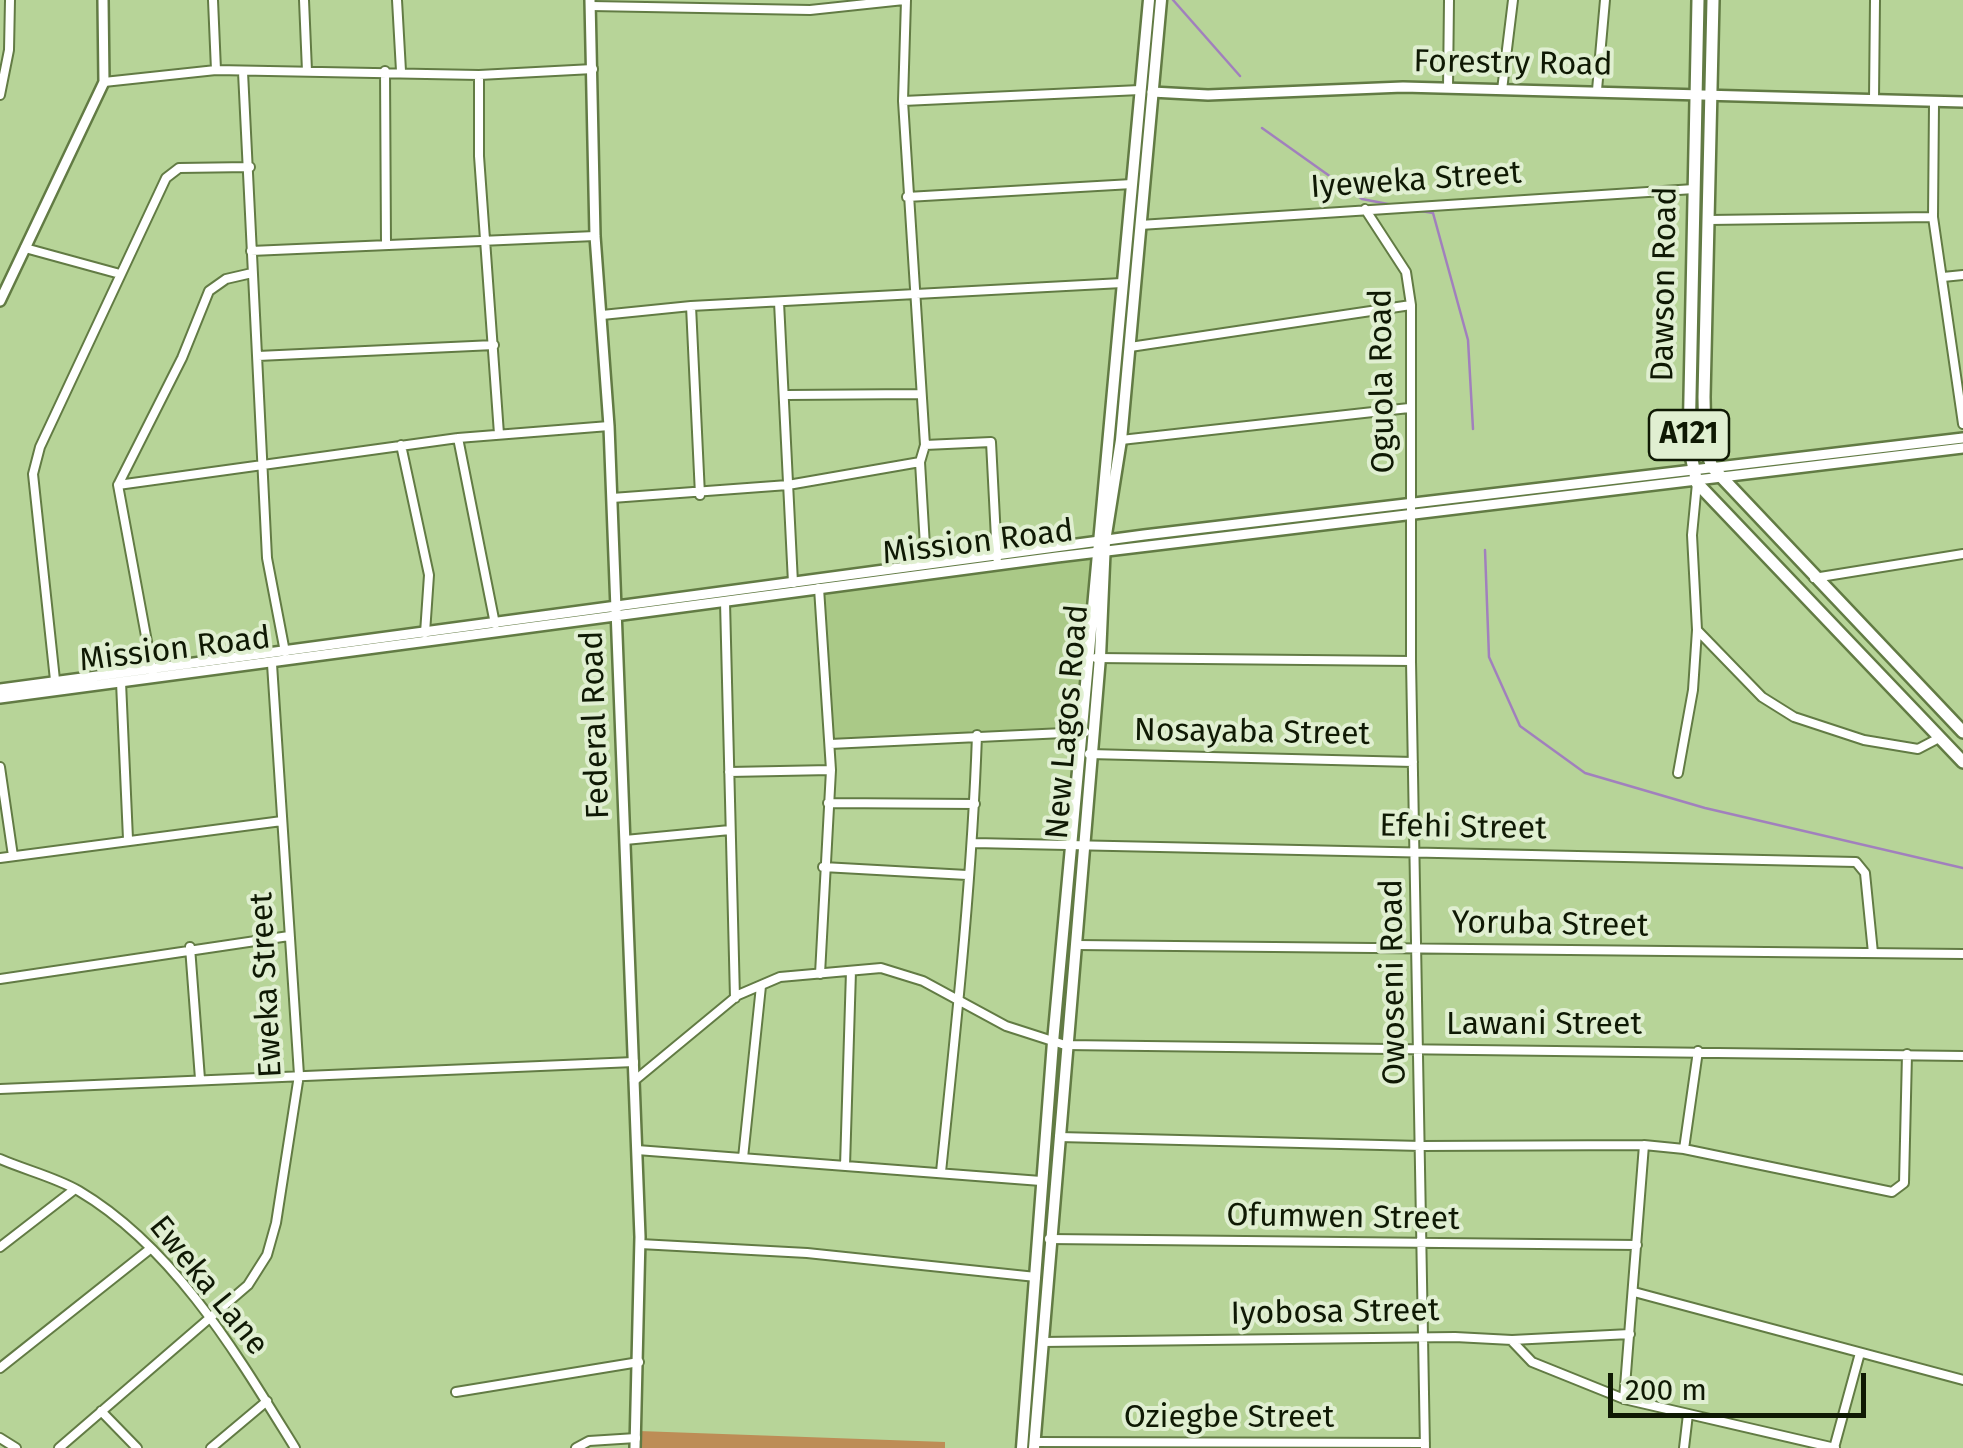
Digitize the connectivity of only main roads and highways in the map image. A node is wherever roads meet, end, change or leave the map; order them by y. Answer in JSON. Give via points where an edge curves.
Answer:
{"nodes":[{"id":1,"x":1149,"y":0,"type":"edge"},
{"id":2,"x":1160,"y":0,"type":"edge"},
{"id":3,"x":1698,"y":0,"type":"edge"},
{"id":4,"x":1713,"y":0,"type":"edge"},
{"id":5,"x":1146,"y":91,"type":"junction"},
{"id":6,"x":1702,"y":92,"type":"junction"},
{"id":7,"x":1101,"y":547,"type":"junction"},
{"id":8,"x":1087,"y":732,"type":"junction"},
{"id":9,"x":1963,"y":732,"type":"edge"},
{"id":10,"x":1963,"y":762,"type":"edge"},
{"id":11,"x":1078,"y":846,"type":"junction"},
{"id":12,"x":1059,"y":1044,"type":"junction"},
{"id":13,"x":1034,"y":1445,"type":"edge"},
{"id":14,"x":1022,"y":1448,"type":"edge"}],
"edges":[{"from":1,"to":5,"type":"main road","name":"New Lagos Road"},
{"from":2,"to":5,"type":"main road","name":"New Lagos Road"},
{"from":3,"to":6,"type":"highway","name":"Dawson Road","number":"A121"},
{"from":4,"to":6,"type":"highway","name":"Dawson Road","number":"A121"},
{"from":5,"to":7,"type":"main road","name":"New Lagos Road"},
{"from":5,"to":7,"type":"main road","name":"New Lagos Road","via":[[1121,440]]},
{"from":6,"to":9,"type":"highway","name":"Dawson Road","number":"A121","via":[[1709,220],[1704,398],[1706,446],[1715,472]]},
{"from":6,"to":10,"type":"highway","name":"Dawson Road","number":"A121","via":[[1689,444],[1697,483]]},
{"from":7,"to":8,"type":"main road","name":"New Lagos Road"},
{"from":8,"to":11,"type":"main road","name":"New Lagos Road"},
{"from":8,"to":11,"type":"main road","name":"New Lagos Road"},
{"from":11,"to":12,"type":"main road","name":"New Lagos Road"},
{"from":11,"to":12,"type":"main road","name":"New Lagos Road","via":[[1077,946]]},
{"from":12,"to":13,"type":"main road","name":"New Lagos Road"},
{"from":12,"to":14,"type":"main road","name":"New Lagos Road","via":[[1041,1182]]}]}
